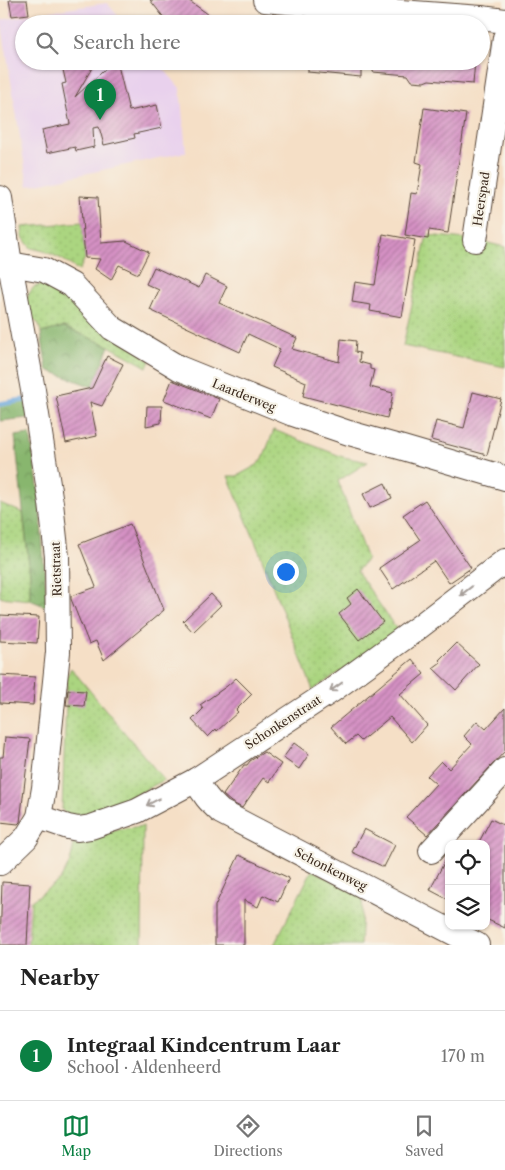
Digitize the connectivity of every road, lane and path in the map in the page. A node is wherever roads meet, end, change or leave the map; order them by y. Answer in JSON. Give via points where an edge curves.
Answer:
{"nodes":[{"id":1,"x":265,"y":0,"type":"edge"},
{"id":2,"x":330,"y":3,"type":"edge"},
{"id":3,"x":451,"y":15,"type":"edge"},
{"id":4,"x":490,"y":20,"type":"edge"},
{"id":5,"x":505,"y":22,"type":"edge"},
{"id":6,"x":505,"y":38,"type":"edge"},
{"id":7,"x":0,"y":198,"type":"edge"},
{"id":8,"x":475,"y":240,"type":"dead end"},
{"id":9,"x":5,"y":264,"type":"edge"},
{"id":10,"x":505,"y":478,"type":"edge"},
{"id":11,"x":505,"y":561,"type":"edge"},
{"id":12,"x":502,"y":779,"type":"edge"},
{"id":13,"x":196,"y":780,"type":"junction"},
{"id":14,"x":38,"y":818,"type":"junction"},
{"id":15,"x":432,"y":851,"type":"dead end"},
{"id":16,"x":0,"y":863,"type":"edge"},
{"id":17,"x":477,"y":945,"type":"edge"}],
"edges":[{"from":1,"to":2,"type":"street"},
{"from":2,"to":3,"type":"street"},
{"from":4,"to":5,"type":"street"},
{"from":6,"to":8,"type":"street","name":"Heerspad"},
{"from":7,"to":9,"type":"street","name":"Rietstraat"},
{"from":9,"to":10,"type":"street","name":"Laarderweg","via":[[44,270],[72,285],[112,328],[180,368],[349,434]]},
{"from":9,"to":14,"type":"street","name":"Rietstraat","via":[[33,390],[57,557],[58,652]]},
{"from":11,"to":13,"type":"street","name":"Schonkenstraat","one_way":true,"via":[[331,691]]},
{"from":12,"to":15,"type":"street"},
{"from":13,"to":14,"type":"street","name":"Schonkenstraat","one_way":true,"via":[[137,811],[91,827],[78,829]]},
{"from":13,"to":17,"type":"street","name":"Schonkenweg","via":[[203,794],[221,812]]},
{"from":14,"to":16,"type":"street","name":"Rietstraat","via":[[26,838]]}]}
